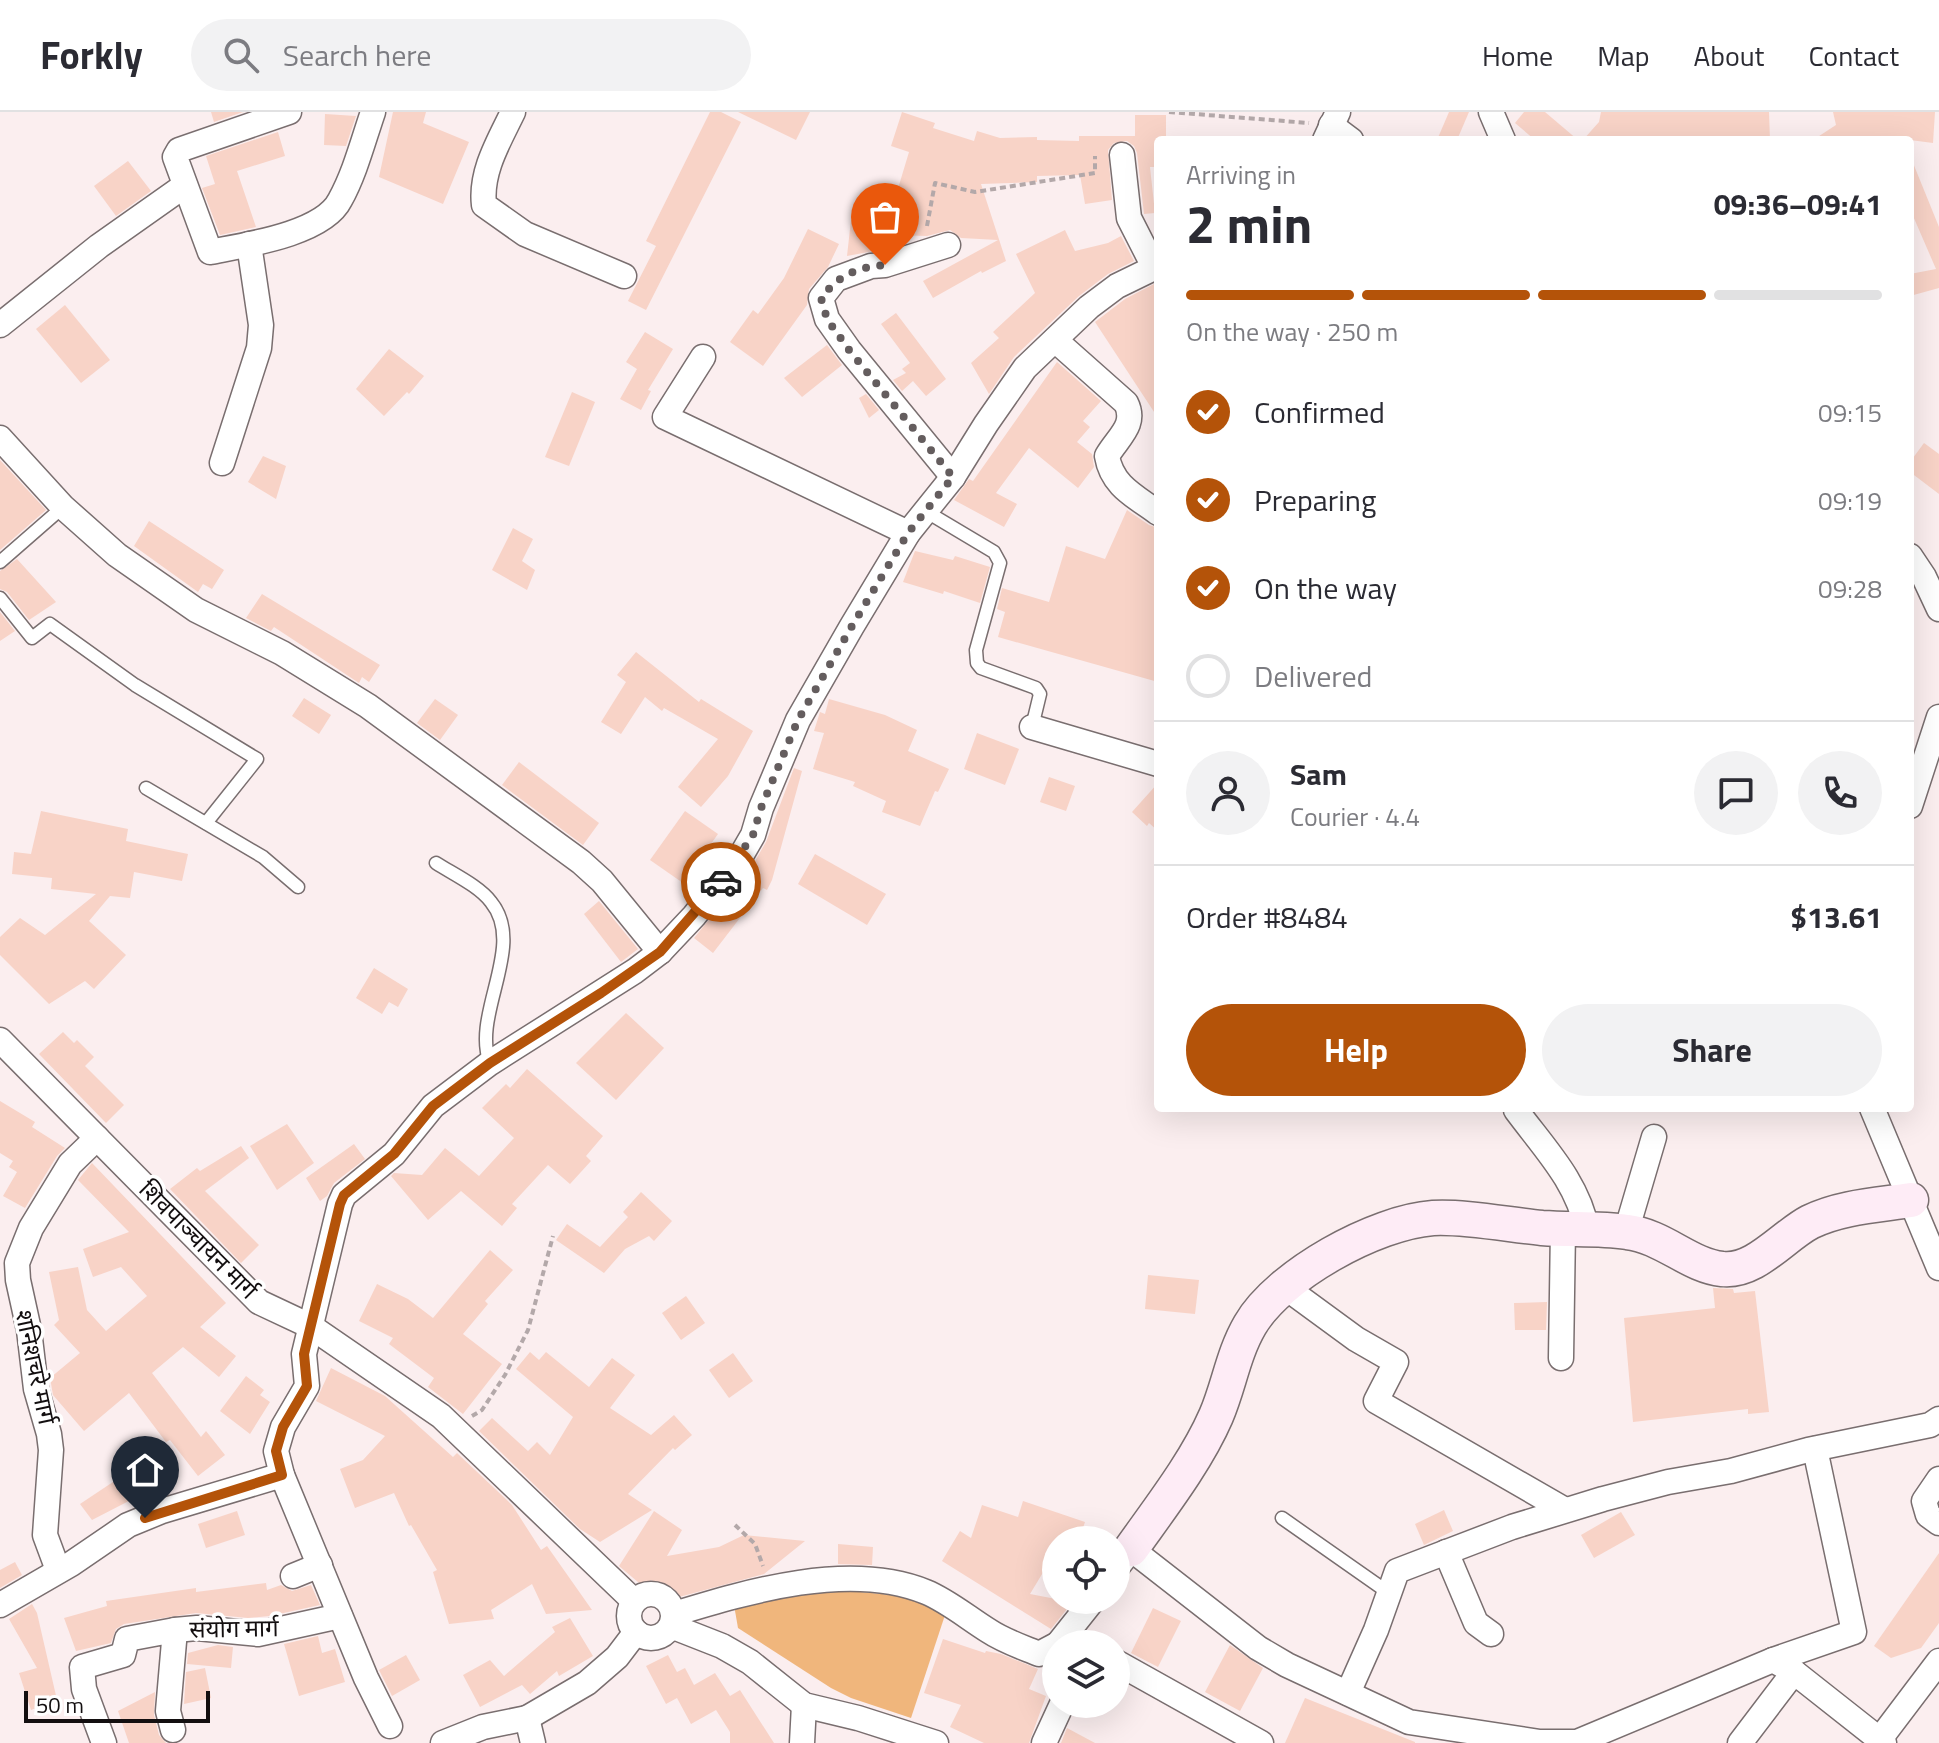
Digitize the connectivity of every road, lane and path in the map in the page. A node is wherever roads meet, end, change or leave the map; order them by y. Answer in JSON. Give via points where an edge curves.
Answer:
{"nodes":[{"id":1,"x":289,"y":112,"type":"edge"},
{"id":2,"x":373,"y":112,"type":"edge"},
{"id":3,"x":513,"y":112,"type":"edge"},
{"id":4,"x":1169,"y":112,"type":"edge"},
{"id":5,"x":1491,"y":112,"type":"edge"},
{"id":6,"x":1336,"y":129,"type":"edge"},
{"id":7,"x":1501,"y":136,"type":"edge"},
{"id":8,"x":1122,"y":155,"type":"joint"},
{"id":9,"x":184,"y":186,"type":"junction"},
{"id":10,"x":249,"y":244,"type":"junction"},
{"id":11,"x":948,"y":245,"type":"dead end"},
{"id":12,"x":923,"y":253,"type":"junction"},
{"id":13,"x":1154,"y":262,"type":"edge"},
{"id":14,"x":1154,"y":267,"type":"edge"},
{"id":15,"x":624,"y":276,"type":"dead end"},
{"id":16,"x":0,"y":325,"type":"edge"},
{"id":17,"x":1055,"y":340,"type":"junction"},
{"id":18,"x":703,"y":357,"type":"dead end"},
{"id":19,"x":0,"y":438,"type":"edge"},
{"id":20,"x":222,"y":463,"type":"dead end"},
{"id":21,"x":953,"y":477,"type":"junction"},
{"id":22,"x":63,"y":507,"type":"junction"},
{"id":23,"x":1154,"y":510,"type":"edge"},
{"id":24,"x":927,"y":512,"type":"junction"},
{"id":25,"x":908,"y":533,"type":"junction"},
{"id":26,"x":0,"y":562,"type":"edge"},
{"id":27,"x":1914,"y":562,"type":"edge"},
{"id":28,"x":0,"y":598,"type":"edge"},
{"id":29,"x":1939,"y":609,"type":"edge"},
{"id":30,"x":1939,"y":717,"type":"edge"},
{"id":31,"x":1032,"y":727,"type":"joint"},
{"id":32,"x":1154,"y":763,"type":"edge"},
{"id":33,"x":146,"y":788,"type":"dead end"},
{"id":34,"x":1914,"y":794,"type":"edge"},
{"id":35,"x":206,"y":823,"type":"junction"},
{"id":36,"x":436,"y":863,"type":"dead end"},
{"id":37,"x":298,"y":887,"type":"dead end"},
{"id":38,"x":660,"y":952,"type":"junction"},
{"id":39,"x":0,"y":1040,"type":"edge"},
{"id":40,"x":490,"y":1063,"type":"junction"},
{"id":41,"x":1518,"y":1112,"type":"edge"},
{"id":42,"x":1874,"y":1112,"type":"edge"},
{"id":43,"x":1654,"y":1137,"type":"dead end"},
{"id":44,"x":97,"y":1138,"type":"junction"},
{"id":45,"x":1911,"y":1200,"type":"junction"},
{"id":46,"x":1575,"y":1230,"type":"junction"},
{"id":47,"x":1626,"y":1232,"type":"junction"},
{"id":48,"x":553,"y":1236,"type":"dead end"},
{"id":49,"x":1939,"y":1268,"type":"edge"},
{"id":50,"x":1285,"y":1287,"type":"junction"},
{"id":51,"x":310,"y":1326,"type":"junction"},
{"id":52,"x":1561,"y":1358,"type":"dead end"},
{"id":53,"x":1939,"y":1419,"type":"edge"},
{"id":54,"x":454,"y":1428,"type":"junction"},
{"id":55,"x":1815,"y":1449,"type":"junction"},
{"id":56,"x":282,"y":1475,"type":"junction"},
{"id":57,"x":1939,"y":1479,"type":"edge"},
{"id":58,"x":1565,"y":1510,"type":"junction"},
{"id":59,"x":1282,"y":1518,"type":"dead end"},
{"id":60,"x":1939,"y":1523,"type":"edge"},
{"id":61,"x":735,"y":1525,"type":"dead end"},
{"id":62,"x":1130,"y":1551,"type":"edge"},
{"id":63,"x":1446,"y":1552,"type":"junction"},
{"id":64,"x":1130,"y":1563,"type":"edge"},
{"id":65,"x":320,"y":1565,"type":"junction"},
{"id":66,"x":58,"y":1570,"type":"junction"},
{"id":67,"x":293,"y":1576,"type":"dead end"},
{"id":68,"x":771,"y":1587,"type":"junction"},
{"id":69,"x":1389,"y":1593,"type":"junction"},
{"id":70,"x":634,"y":1601,"type":"junction"},
{"id":71,"x":0,"y":1605,"type":"edge"},
{"id":72,"x":340,"y":1616,"type":"junction"},
{"id":73,"x":672,"y":1620,"type":"junction"},
{"id":74,"x":175,"y":1630,"type":"junction"},
{"id":75,"x":636,"y":1632,"type":"junction"},
{"id":76,"x":1491,"y":1634,"type":"dead end"},
{"id":77,"x":1042,"y":1653,"type":"edge"},
{"id":78,"x":1939,"y":1661,"type":"edge"},
{"id":79,"x":1784,"y":1666,"type":"junction"},
{"id":80,"x":1130,"y":1670,"type":"edge"},
{"id":81,"x":1348,"y":1693,"type":"junction"},
{"id":82,"x":804,"y":1705,"type":"junction"},
{"id":83,"x":176,"y":1716,"type":"dead end"},
{"id":84,"x":527,"y":1718,"type":"junction"},
{"id":85,"x":1056,"y":1718,"type":"edge"},
{"id":86,"x":390,"y":1726,"type":"dead end"},
{"id":87,"x":1880,"y":1742,"type":"edge"},
{"id":88,"x":104,"y":1743,"type":"edge"},
{"id":89,"x":443,"y":1743,"type":"edge"},
{"id":90,"x":533,"y":1743,"type":"edge"},
{"id":91,"x":802,"y":1743,"type":"edge"},
{"id":92,"x":936,"y":1743,"type":"edge"},
{"id":93,"x":1044,"y":1743,"type":"edge"},
{"id":94,"x":1261,"y":1743,"type":"edge"},
{"id":95,"x":1740,"y":1743,"type":"edge"}],
"edges":[{"from":1,"to":9,"type":"street","via":[[179,150],[175,157]]},
{"from":2,"to":10,"type":"street","via":[[340,202],[327,216]]},
{"from":3,"to":15,"type":"street","via":[[482,189],[484,205],[525,234]]},
{"from":4,"to":6,"type":"path"},
{"from":5,"to":7,"type":"street"},
{"from":8,"to":12,"type":"path","via":[[1095,156],[1095,173],[1018,187],[975,192],[935,183]]},
{"from":8,"to":13,"type":"street","via":[[1129,218]]},
{"from":9,"to":10,"type":"street","via":[[210,252]]},
{"from":9,"to":16,"type":"street"},
{"from":10,"to":20,"type":"street","via":[[261,325],[259,348]]},
{"from":11,"to":12,"type":"street"},
{"from":12,"to":21,"type":"street","via":[[836,279],[821,298],[827,319],[849,350]]},
{"from":14,"to":17,"type":"street","via":[[1117,286]]},
{"from":17,"to":21,"type":"street","via":[[1025,368]]},
{"from":17,"to":23,"type":"street","via":[[1126,403],[1129,423],[1107,456],[1110,473]]},
{"from":18,"to":25,"type":"street","via":[[665,417]]},
{"from":19,"to":22,"type":"street"},
{"from":21,"to":24,"type":"street"},
{"from":22,"to":26,"type":"lane"},
{"from":22,"to":38,"type":"street","via":[[155,583],[368,706],[581,862]]},
{"from":24,"to":25,"type":"street"},
{"from":24,"to":31,"type":"lane","via":[[994,552],[1000,563],[977,663],[1036,688],[1040,694]]},
{"from":25,"to":38,"type":"street","via":[[798,720],[738,861]]},
{"from":27,"to":29,"type":"street"},
{"from":28,"to":35,"type":"lane","via":[[32,638],[50,624],[135,685],[257,759]]},
{"from":30,"to":34,"type":"street"},
{"from":31,"to":32,"type":"street"},
{"from":33,"to":35,"type":"lane"},
{"from":35,"to":37,"type":"lane","via":[[263,857]]},
{"from":36,"to":40,"type":"lane","via":[[498,911],[502,962],[485,1034]]},
{"from":38,"to":40,"type":"street"},
{"from":39,"to":44,"type":"street","name":"शिवपाञ्चायन मार्ग"},
{"from":40,"to":51,"type":"street","via":[[433,1106],[394,1154],[344,1195]]},
{"from":41,"to":46,"type":"street","via":[[1571,1183],[1583,1209]]},
{"from":42,"to":45,"type":"street"},
{"from":43,"to":47,"type":"street"},
{"from":44,"to":51,"type":"street","name":"शिवपाञ्चायन मार्ग","via":[[259,1302]]},
{"from":44,"to":66,"type":"street","name":"शनिशचरे मार्ग","via":[[70,1164],[31,1228],[17,1263],[36,1389],[49,1434],[45,1535]]},
{"from":45,"to":47,"type":"street","via":[[1814,1220],[1745,1267],[1722,1269]]},
{"from":45,"to":49,"type":"street"},
{"from":46,"to":47,"type":"street"},
{"from":46,"to":50,"type":"street","via":[[1435,1218],[1400,1224],[1332,1254]]},
{"from":46,"to":52,"type":"street"},
{"from":48,"to":54,"type":"path","via":[[519,1349],[482,1410]]},
{"from":50,"to":58,"type":"street","via":[[1396,1362],[1376,1401]]},
{"from":50,"to":62,"type":"street","via":[[1252,1321],[1239,1344],[1216,1417]]},
{"from":51,"to":54,"type":"street","name":"शिवपाञ्चायन मार्ग"},
{"from":51,"to":56,"type":"street","via":[[304,1354],[307,1386],[283,1427],[276,1451]]},
{"from":53,"to":55,"type":"street"},
{"from":54,"to":70,"type":"street","name":"शिवपाञ्चायन मार्ग"},
{"from":55,"to":58,"type":"street"},
{"from":55,"to":79,"type":"street","via":[[1854,1632]]},
{"from":56,"to":65,"type":"street"},
{"from":56,"to":66,"type":"street","via":[[128,1525]]},
{"from":57,"to":60,"type":"street","via":[[1924,1501],[1928,1515]]},
{"from":58,"to":63,"type":"street"},
{"from":59,"to":69,"type":"lane"},
{"from":61,"to":68,"type":"path","via":[[755,1544]]},
{"from":63,"to":69,"type":"street","via":[[1397,1571]]},
{"from":63,"to":76,"type":"street","via":[[1476,1623]]},
{"from":64,"to":81,"type":"street","via":[[1258,1648]]},
{"from":65,"to":67,"type":"street"},
{"from":65,"to":72,"type":"street"},
{"from":66,"to":71,"type":"street"},
{"from":68,"to":73,"type":"street"},
{"from":68,"to":77,"type":"street","via":[[842,1580],[899,1582],[930,1594],[993,1634]]},
{"from":69,"to":81,"type":"street"},
{"from":70,"to":73,"type":"street","via":[[647,1594],[661,1596],[672,1606]]},
{"from":70,"to":75,"type":"street","via":[[629,1621]]},
{"from":72,"to":74,"type":"street","name":"संयोग मार्ग","via":[[258,1634]]},
{"from":72,"to":86,"type":"street"},
{"from":73,"to":75,"type":"street","via":[[667,1632],[655,1638]]},
{"from":73,"to":82,"type":"street","via":[[750,1662]]},
{"from":74,"to":83,"type":"street","name":"संयोग मार्ग"},
{"from":74,"to":88,"type":"street","name":"संयोग मार्ग","via":[[127,1639],[123,1655],[82,1667],[84,1689]]},
{"from":75,"to":84,"type":"street","via":[[587,1683]]},
{"from":78,"to":87,"type":"street"},
{"from":79,"to":81,"type":"street","via":[[1577,1742],[1540,1742],[1409,1722]]},
{"from":79,"to":87,"type":"street"},
{"from":79,"to":95,"type":"street"},
{"from":80,"to":94,"type":"street"},
{"from":82,"to":91,"type":"street"},
{"from":82,"to":92,"type":"street"},
{"from":84,"to":89,"type":"street"},
{"from":84,"to":90,"type":"street"},
{"from":85,"to":93,"type":"street"}]}
